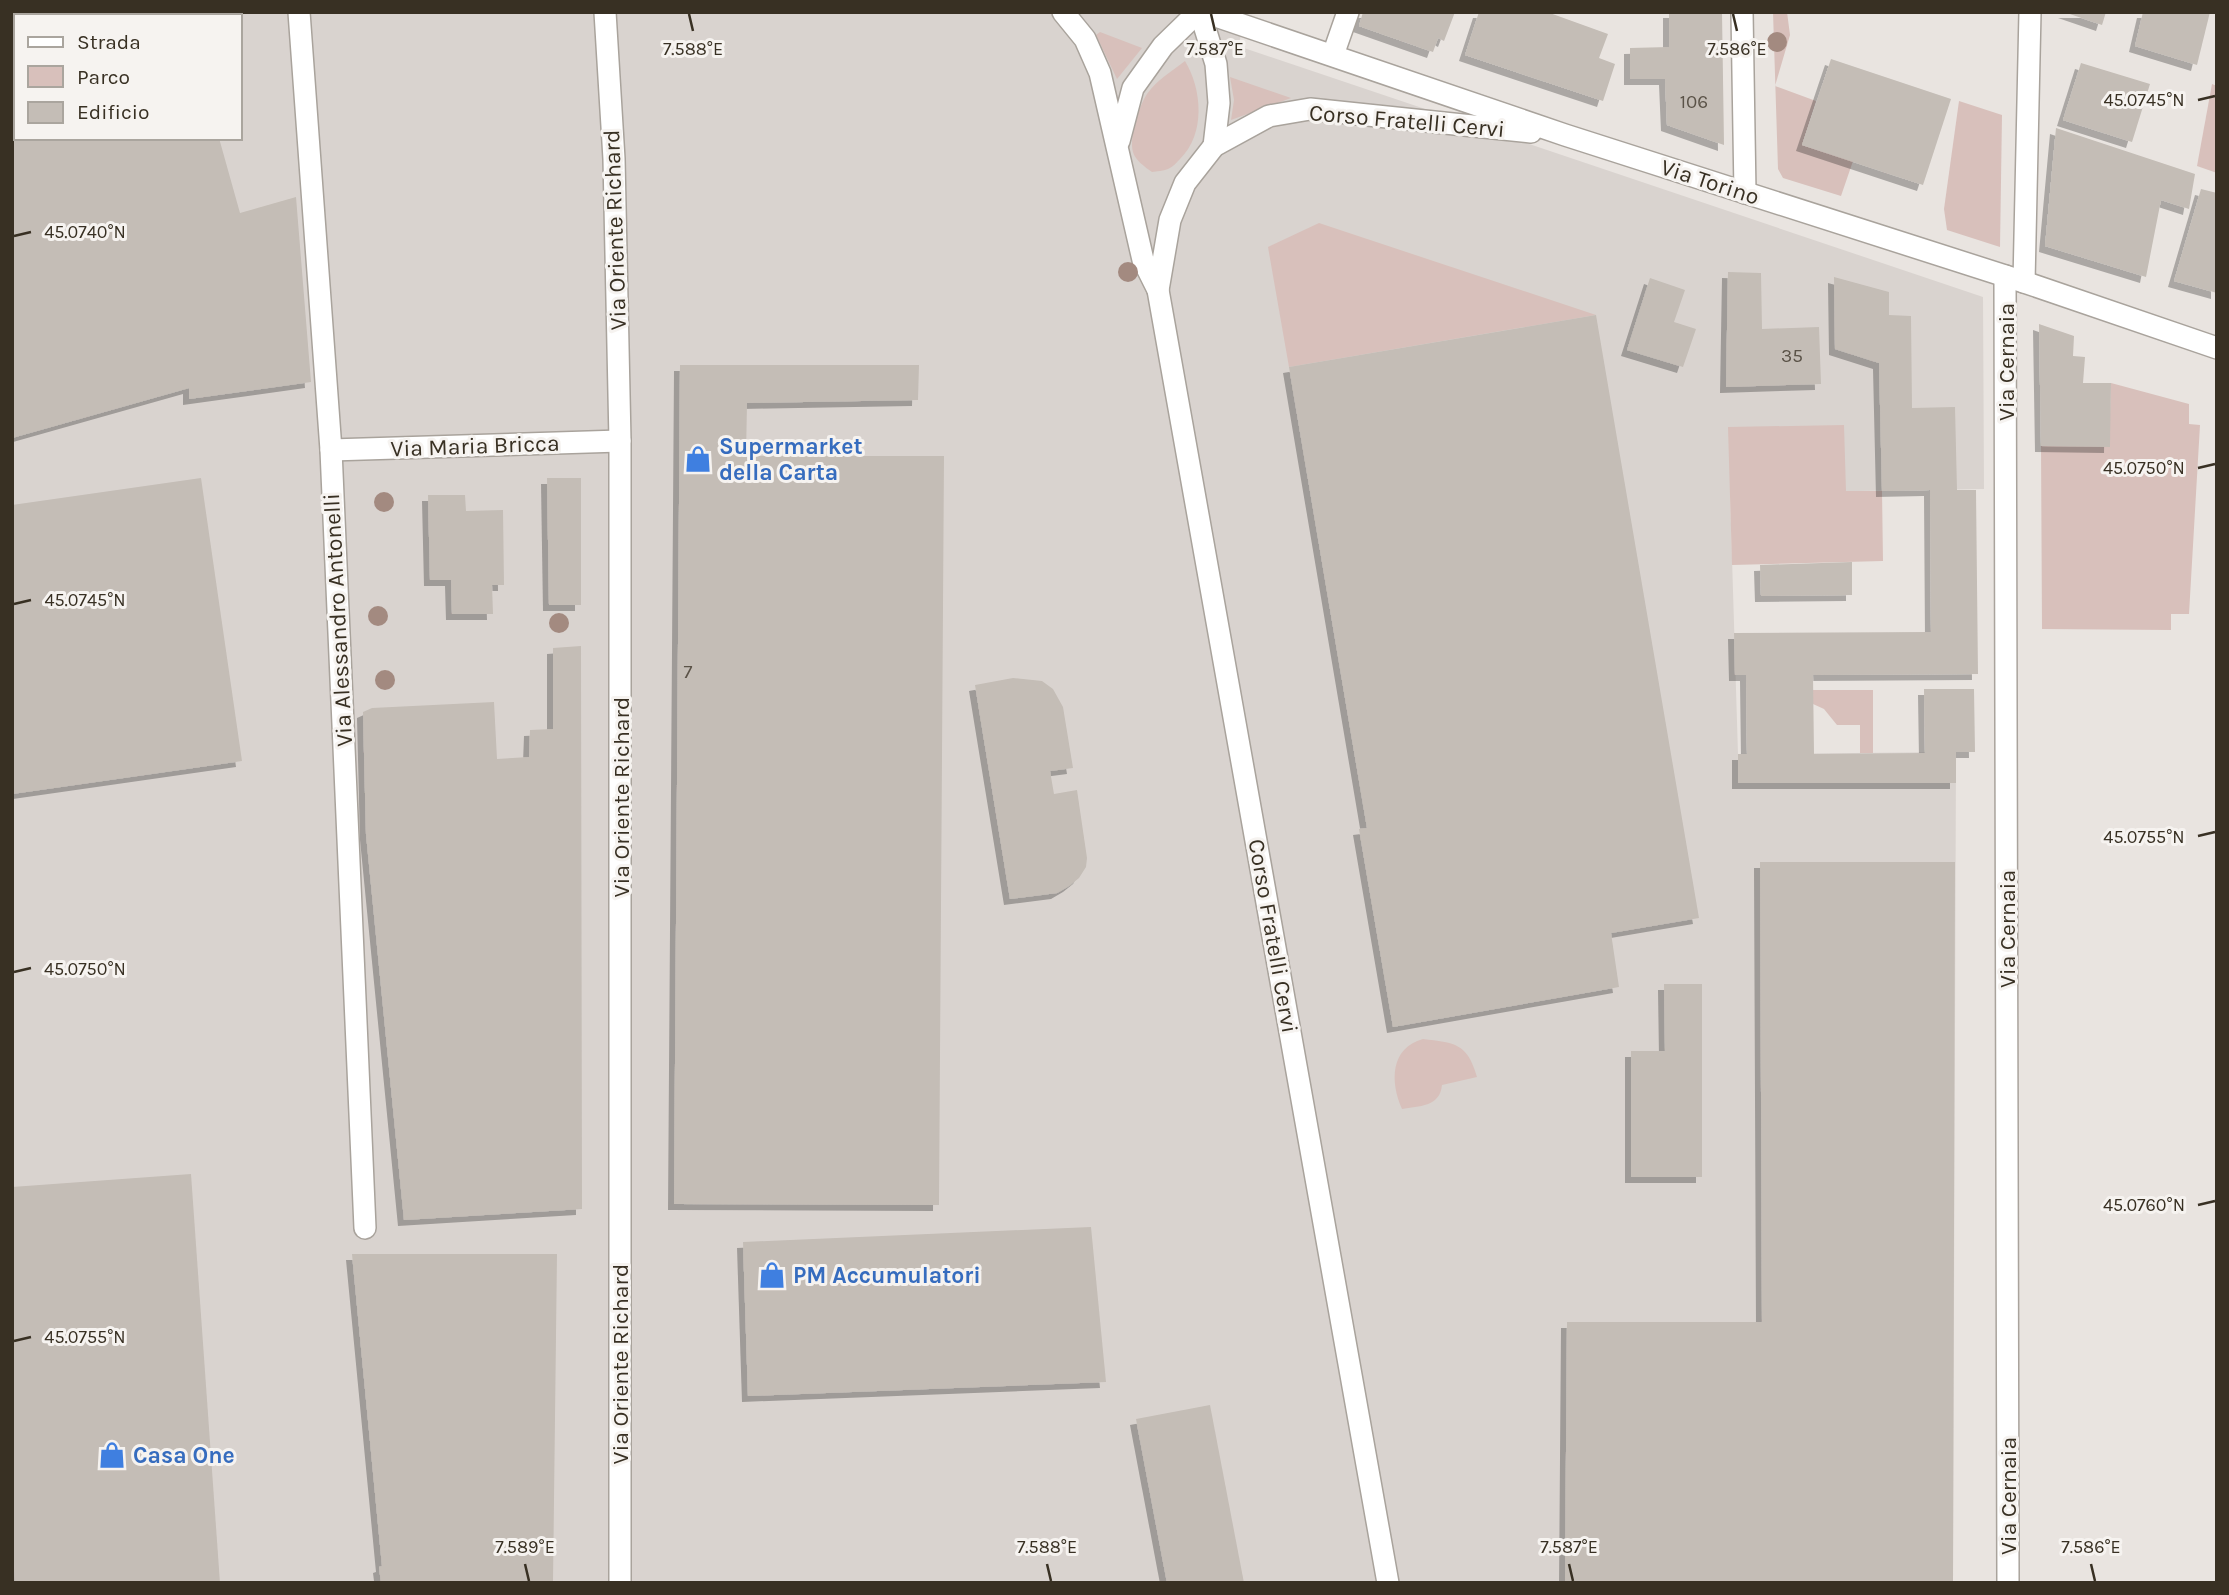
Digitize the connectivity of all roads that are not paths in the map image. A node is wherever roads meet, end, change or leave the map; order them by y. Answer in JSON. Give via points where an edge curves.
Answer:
{"nodes":[{"id":1,"x":299,"y":12,"type":"edge"},
{"id":2,"x":605,"y":12,"type":"edge"},
{"id":3,"x":1063,"y":12,"type":"edge"},
{"id":4,"x":1201,"y":12,"type":"edge"},
{"id":5,"x":1348,"y":12,"type":"edge"},
{"id":6,"x":1742,"y":12,"type":"edge"},
{"id":7,"x":2030,"y":12,"type":"edge"},
{"id":8,"x":1333,"y":55,"type":"junction"},
{"id":9,"x":1565,"y":135,"type":"junction"},
{"id":10,"x":1118,"y":143,"type":"junction"},
{"id":11,"x":1214,"y":146,"type":"junction"},
{"id":12,"x":1745,"y":193,"type":"junction"},
{"id":13,"x":2015,"y":279,"type":"junction"},
{"id":14,"x":1158,"y":290,"type":"junction"},
{"id":15,"x":2217,"y":348,"type":"edge"},
{"id":16,"x":620,"y":441,"type":"junction"},
{"id":17,"x":331,"y":450,"type":"junction"},
{"id":18,"x":365,"y":1228,"type":"dead end"},
{"id":19,"x":620,"y":1583,"type":"edge"},
{"id":20,"x":1388,"y":1583,"type":"edge"},
{"id":21,"x":2008,"y":1583,"type":"edge"}],
"edges":[{"from":1,"to":17,"type":"street","name":"Via Alessandro Antonelli"},
{"from":2,"to":16,"type":"street","name":"Via Oriente Richard","via":[[614,159]]},
{"from":3,"to":10,"type":"street","name":"Corso Fratelli Cervi","via":[[1086,39]]},
{"from":4,"to":8,"type":"street","name":"Via Torino"},
{"from":4,"to":10,"type":"street","name":"Corso Fratelli Cervi","via":[[1163,46],[1133,88]]},
{"from":4,"to":11,"type":"street","via":[[1216,64],[1219,103]]},
{"from":5,"to":8,"type":"street"},
{"from":6,"to":12,"type":"street"},
{"from":7,"to":13,"type":"street","name":"Via Cernaia"},
{"from":8,"to":9,"type":"street","name":"Via Torino"},
{"from":9,"to":11,"type":"street","name":"Corso Fratelli Cervi","via":[[1310,109],[1269,116]]},
{"from":9,"to":12,"type":"street","name":"Via Torino"},
{"from":10,"to":14,"type":"street","name":"Corso Fratelli Cervi","via":[[1143,260]]},
{"from":11,"to":14,"type":"street","name":"Corso Fratelli Cervi","via":[[1185,183],[1170,220]]},
{"from":12,"to":13,"type":"street","name":"Via Torino"},
{"from":13,"to":15,"type":"street","name":"Via Torino"},
{"from":13,"to":21,"type":"street","name":"Via Cernaia"},
{"from":14,"to":20,"type":"street","name":"Corso Fratelli Cervi"},
{"from":16,"to":17,"type":"street","name":"Via Maria Bricca"},
{"from":16,"to":19,"type":"street","name":"Via Oriente Richard"},
{"from":17,"to":18,"type":"street","name":"Via Alessandro Antonelli"}]}
